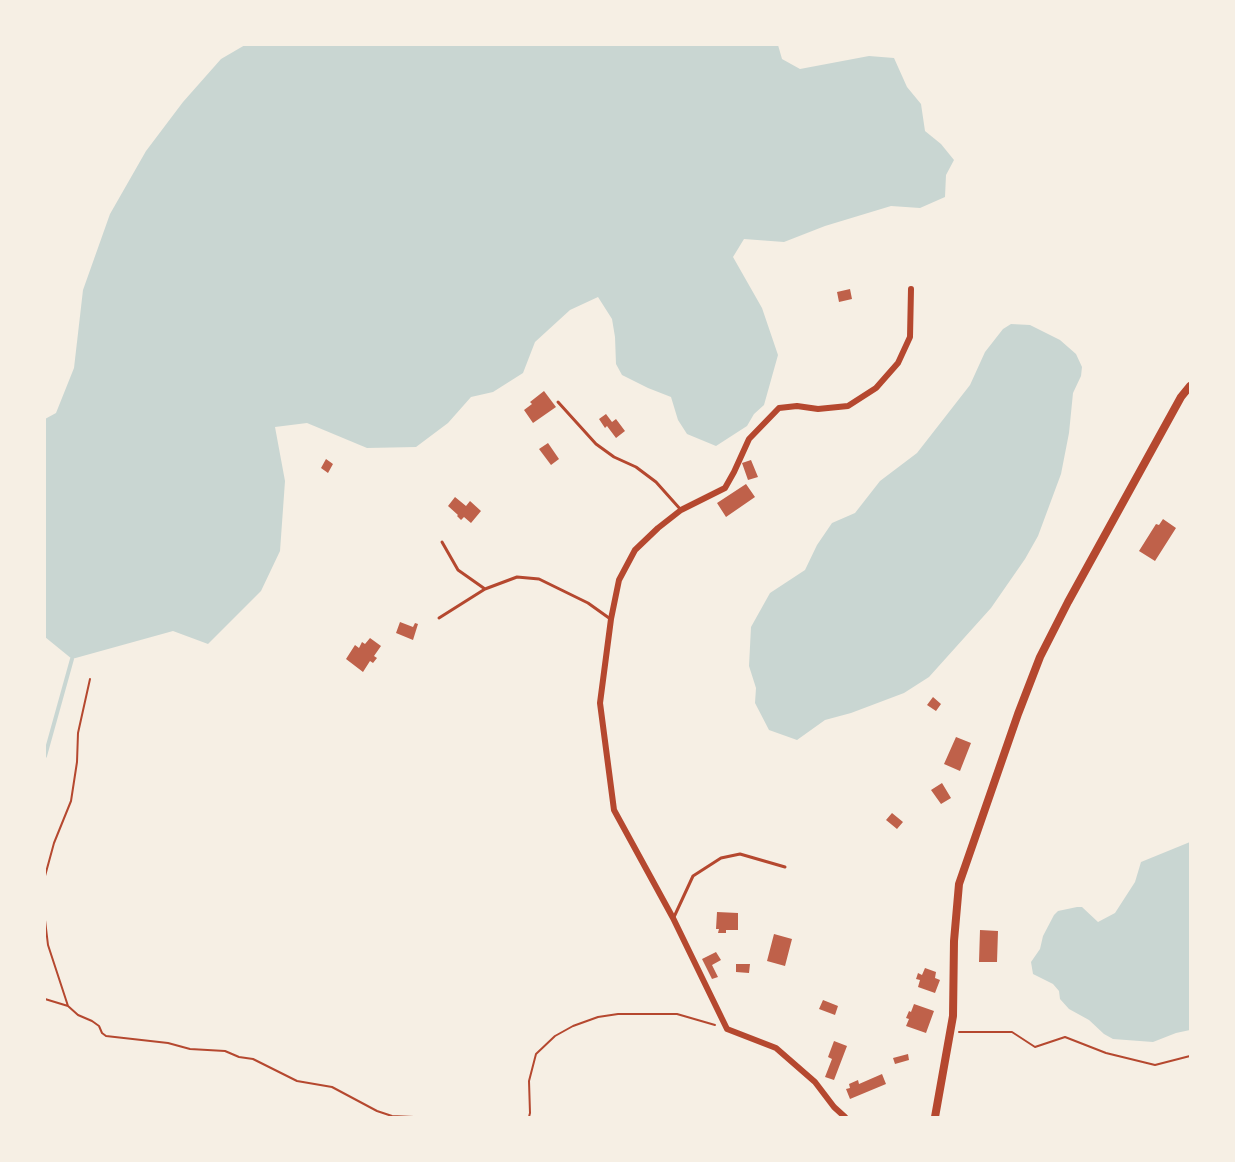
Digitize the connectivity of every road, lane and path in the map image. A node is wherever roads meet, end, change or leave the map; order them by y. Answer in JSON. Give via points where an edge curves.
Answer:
{"nodes":[{"id":1,"x":911,"y":289,"type":"dead end"},
{"id":2,"x":1190,"y":386,"type":"edge"},
{"id":3,"x":558,"y":402,"type":"dead end"},
{"id":4,"x":681,"y":510,"type":"junction"},
{"id":5,"x":442,"y":542,"type":"dead end"},
{"id":6,"x":485,"y":589,"type":"junction"},
{"id":7,"x":439,"y":618,"type":"dead end"},
{"id":8,"x":611,"y":619,"type":"junction"},
{"id":9,"x":90,"y":679,"type":"dead end"},
{"id":10,"x":785,"y":867,"type":"dead end"},
{"id":11,"x":45,"y":876,"type":"edge"},
{"id":12,"x":673,"y":918,"type":"junction"},
{"id":13,"x":45,"y":920,"type":"edge"},
{"id":14,"x":45,"y":999,"type":"edge"},
{"id":15,"x":68,"y":1006,"type":"junction"},
{"id":16,"x":727,"y":1029,"type":"junction"},
{"id":17,"x":950,"y":1032,"type":"junction"},
{"id":18,"x":1190,"y":1056,"type":"edge"},
{"id":19,"x":414,"y":1117,"type":"edge"},
{"id":20,"x":529,"y":1117,"type":"edge"},
{"id":21,"x":845,"y":1117,"type":"edge"},
{"id":22,"x":935,"y":1117,"type":"edge"}],
"edges":[{"from":1,"to":4,"type":"street","via":[[910,338],[898,363],[876,388],[848,406],[779,408],[748,439],[724,489]]},
{"from":2,"to":17,"type":"street","via":[[1068,602],[1040,657],[1018,714],[960,884]]},
{"from":3,"to":4,"type":"lane","via":[[596,444],[656,482]]},
{"from":4,"to":8,"type":"street","via":[[635,550],[619,580]]},
{"from":5,"to":6,"type":"lane","via":[[458,570]]},
{"from":6,"to":7,"type":"lane"},
{"from":6,"to":8,"type":"lane","via":[[517,577],[539,579]]},
{"from":8,"to":12,"type":"street","via":[[600,704],[614,810]]},
{"from":9,"to":11,"type":"path","via":[[78,733],[71,801]]},
{"from":10,"to":12,"type":"lane","via":[[740,854],[721,858],[693,876]]},
{"from":12,"to":16,"type":"street"},
{"from":13,"to":15,"type":"path","via":[[48,945]]},
{"from":14,"to":15,"type":"path"},
{"from":15,"to":19,"type":"path","via":[[96,1023],[106,1036],[225,1051],[253,1059],[297,1081],[332,1087],[377,1111]]},
{"from":16,"to":20,"type":"path","via":[[677,1014],[618,1014],[573,1026],[536,1053],[529,1081]]},
{"from":16,"to":21,"type":"street","via":[[776,1048],[815,1082]]},
{"from":17,"to":18,"type":"path","via":[[1012,1032],[1035,1047],[1065,1037],[1106,1053],[1155,1065]]},
{"from":17,"to":22,"type":"street"}]}
